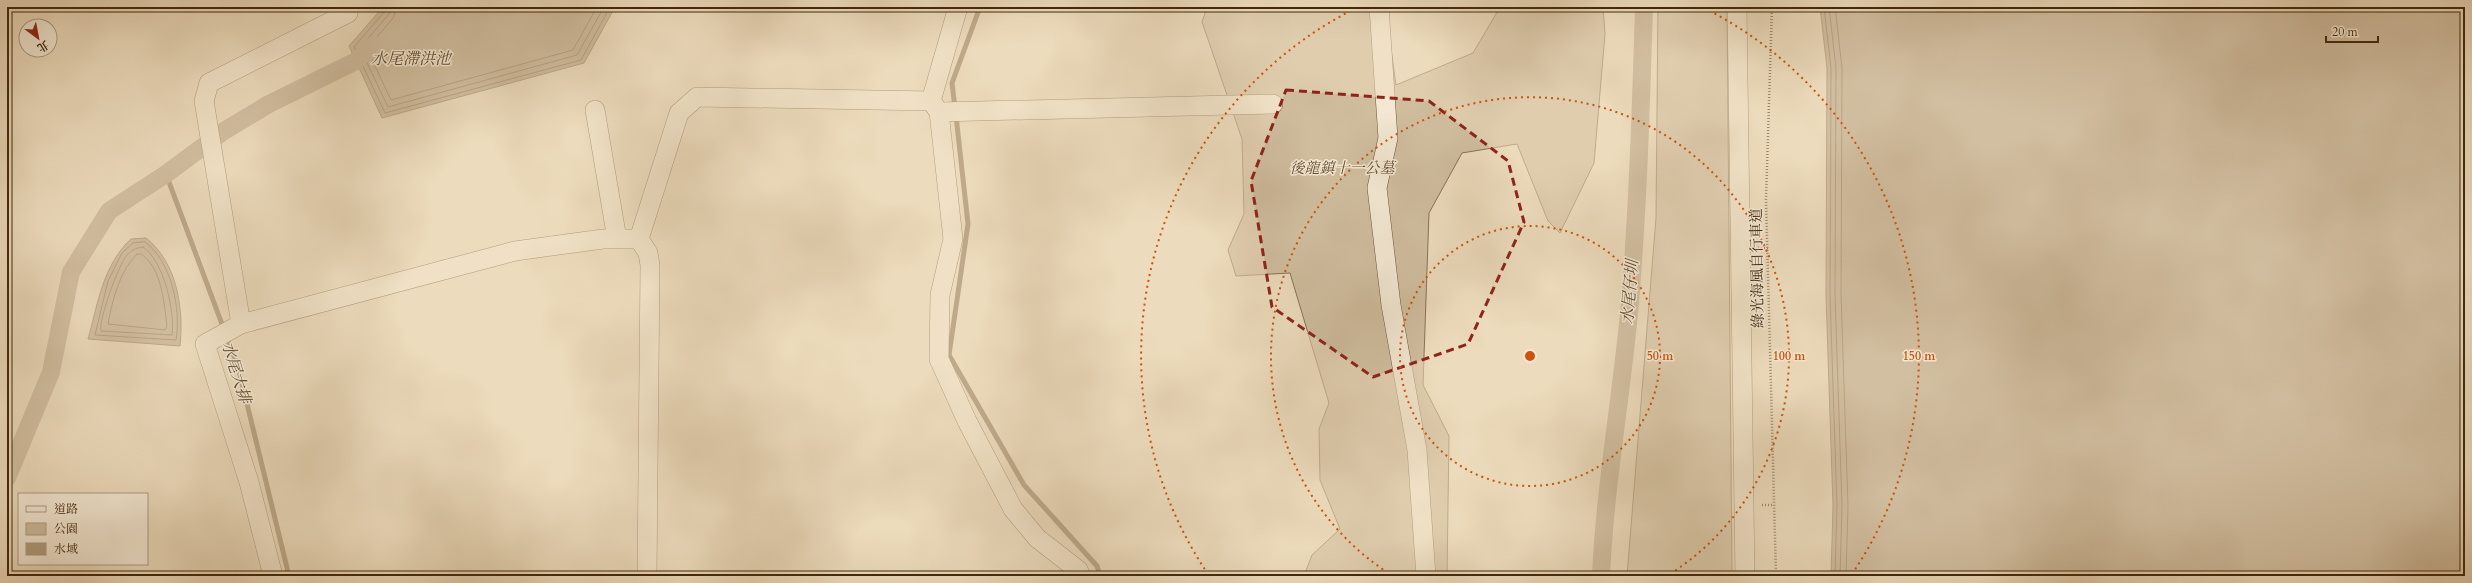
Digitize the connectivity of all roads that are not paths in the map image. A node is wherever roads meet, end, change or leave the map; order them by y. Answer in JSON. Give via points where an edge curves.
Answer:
{"nodes":[{"id":1,"x":349,"y":7,"type":"edge"},
{"id":2,"x":958,"y":7,"type":"edge"},
{"id":3,"x":1379,"y":7,"type":"edge"},
{"id":4,"x":1737,"y":7,"type":"edge"},
{"id":5,"x":1273,"y":104,"type":"dead end"},
{"id":6,"x":945,"y":109,"type":"junction"},
{"id":7,"x":595,"y":110,"type":"dead end"},
{"id":8,"x":617,"y":239,"type":"junction"},
{"id":9,"x":639,"y":239,"type":"junction"},
{"id":10,"x":230,"y":329,"type":"junction"},
{"id":11,"x":273,"y":576,"type":"edge"},
{"id":12,"x":647,"y":576,"type":"edge"},
{"id":13,"x":1082,"y":576,"type":"edge"},
{"id":14,"x":1426,"y":576,"type":"edge"},
{"id":15,"x":1745,"y":576,"type":"edge"}],
"edges":[{"from":1,"to":10,"type":"street","via":[[348,13],[208,83],[204,101],[217,182]]},
{"from":2,"to":6,"type":"street"},
{"from":3,"to":14,"type":"street","via":[[1388,138],[1377,188],[1391,305],[1417,450]]},
{"from":4,"to":15,"type":"street"},
{"from":5,"to":6,"type":"street"},
{"from":6,"to":9,"type":"street","via":[[697,97],[679,112]]},
{"from":6,"to":13,"type":"street","via":[[953,239],[940,295],[939,358],[967,421],[1013,509],[1038,538]]},
{"from":7,"to":8,"type":"street"},
{"from":8,"to":9,"type":"street"},
{"from":8,"to":10,"type":"street","via":[[515,251]]},
{"from":9,"to":12,"type":"street","via":[[648,253],[650,265]]},
{"from":10,"to":11,"type":"street","via":[[205,344],[249,482]]}]}
